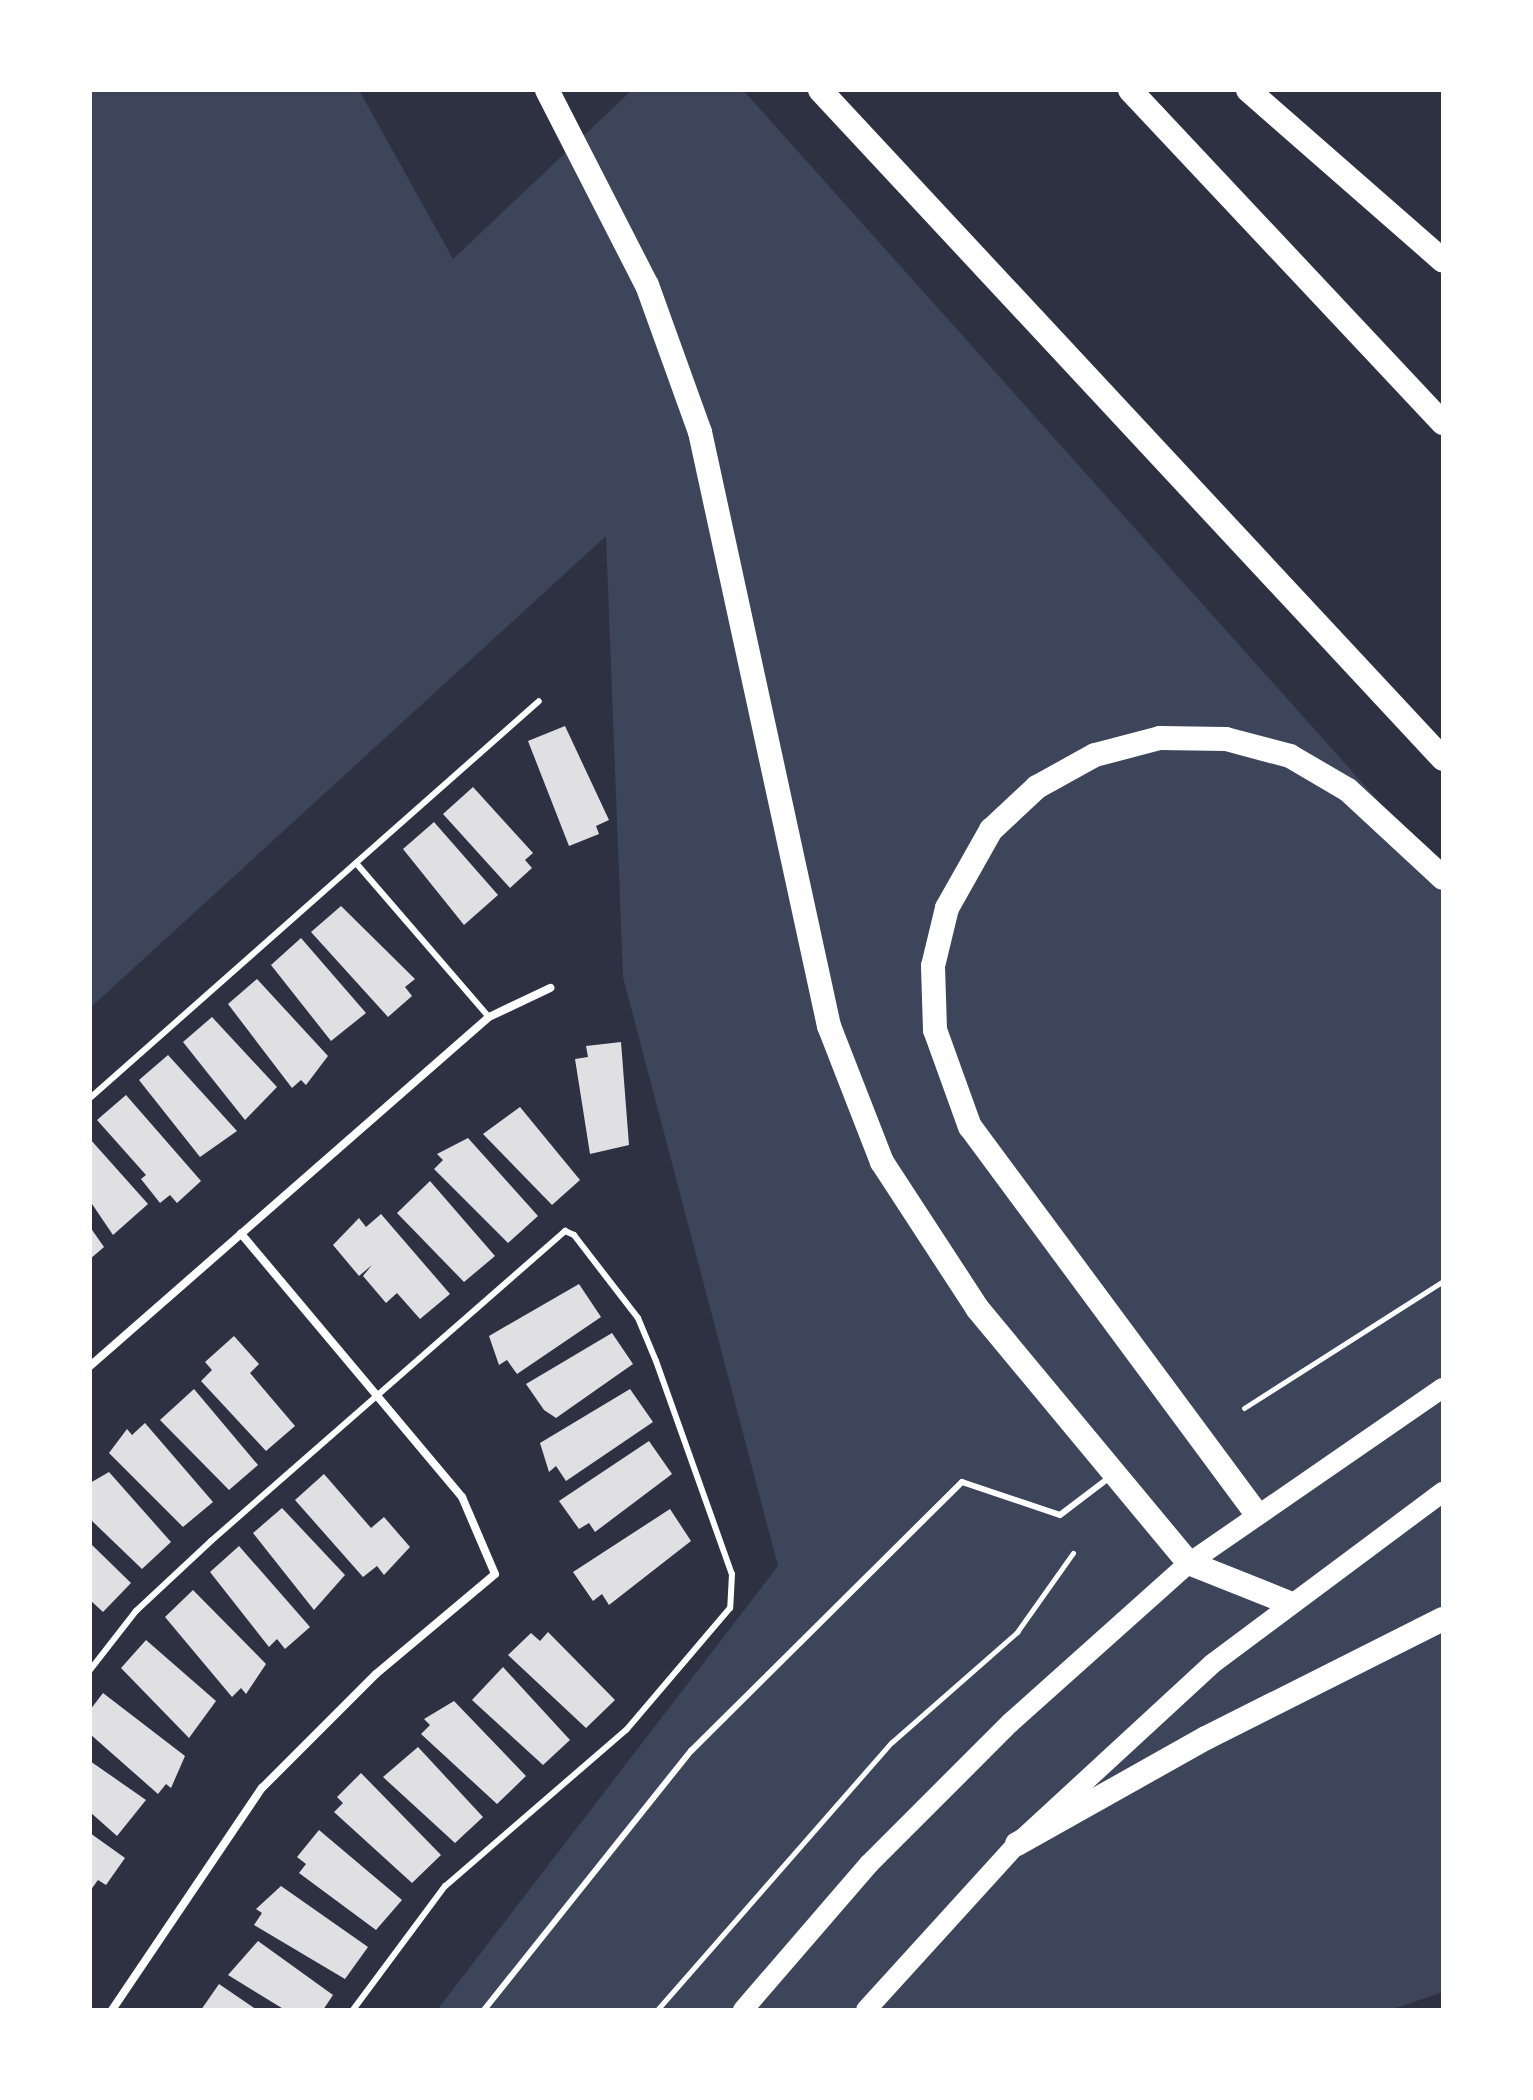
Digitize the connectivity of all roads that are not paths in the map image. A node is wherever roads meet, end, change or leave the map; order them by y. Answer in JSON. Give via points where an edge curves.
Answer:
{"nodes":[{"id":1,"x":547,"y":90,"type":"edge"},
{"id":2,"x":820,"y":90,"type":"edge"},
{"id":3,"x":1130,"y":90,"type":"edge"},
{"id":4,"x":1248,"y":90,"type":"edge"},
{"id":5,"x":1443,"y":261,"type":"edge"},
{"id":6,"x":1443,"y":423,"type":"edge"},
{"id":7,"x":539,"y":701,"type":"dead end"},
{"id":8,"x":1443,"y":759,"type":"edge"},
{"id":9,"x":356,"y":863,"type":"junction"},
{"id":10,"x":1443,"y":878,"type":"edge"},
{"id":11,"x":550,"y":988,"type":"dead end"},
{"id":12,"x":489,"y":1017,"type":"junction"},
{"id":13,"x":90,"y":1098,"type":"edge"},
{"id":14,"x":241,"y":1234,"type":"junction"},
{"id":15,"x":90,"y":1366,"type":"edge"},
{"id":16,"x":1443,"y":1388,"type":"edge"},
{"id":17,"x":378,"y":1395,"type":"junction"},
{"id":18,"x":1112,"y":1475,"type":"junction"},
{"id":19,"x":1443,"y":1492,"type":"edge"},
{"id":20,"x":1256,"y":1513,"type":"junction"},
{"id":21,"x":1189,"y":1563,"type":"junction"},
{"id":22,"x":1287,"y":1602,"type":"junction"},
{"id":23,"x":1443,"y":1619,"type":"edge"},
{"id":24,"x":90,"y":1670,"type":"edge"},
{"id":25,"x":1017,"y":1844,"type":"junction"},
{"id":26,"x":112,"y":2010,"type":"edge"},
{"id":27,"x":353,"y":2010,"type":"edge"},
{"id":28,"x":484,"y":2010,"type":"edge"},
{"id":29,"x":743,"y":2010,"type":"edge"},
{"id":30,"x":866,"y":2010,"type":"edge"}],
"edges":[{"from":1,"to":18,"type":"highway","via":[[647,285],[700,432],[829,1026],[861,1118],[932,1246]]},
{"from":2,"to":8,"type":"highway"},
{"from":3,"to":6,"type":"highway"},
{"from":4,"to":5,"type":"highway"},
{"from":7,"to":9,"type":"lane"},
{"from":9,"to":12,"type":"lane"},
{"from":9,"to":13,"type":"lane"},
{"from":10,"to":20,"type":"highway","via":[[1348,790],[1290,756],[1226,739],[1160,738],[1085,760],[1012,808],[959,880],[939,936],[935,1030],[970,1127]]},
{"from":11,"to":12,"type":"street"},
{"from":12,"to":14,"type":"street"},
{"from":14,"to":15,"type":"street"},
{"from":14,"to":17,"type":"street"},
{"from":16,"to":20,"type":"main road"},
{"from":17,"to":24,"type":"lane","via":[[136,1611]]},
{"from":17,"to":26,"type":"street","via":[[462,1497],[495,1574],[376,1674],[262,1788]]},
{"from":17,"to":27,"type":"lane","via":[[565,1231],[574,1235],[638,1318],[734,1594],[723,1624],[647,1710],[445,1886]]},
{"from":18,"to":21,"type":"highway"},
{"from":18,"to":28,"type":"lane","via":[[1060,1515],[962,1482],[691,1751]]},
{"from":19,"to":22,"type":"main road"},
{"from":20,"to":21,"type":"main road"},
{"from":21,"to":22,"type":"highway"},
{"from":21,"to":29,"type":"main road","via":[[1010,1723],[869,1864]]},
{"from":22,"to":25,"type":"main road"},
{"from":23,"to":25,"type":"highway","via":[[1206,1738]]},
{"from":25,"to":30,"type":"main road"}]}
